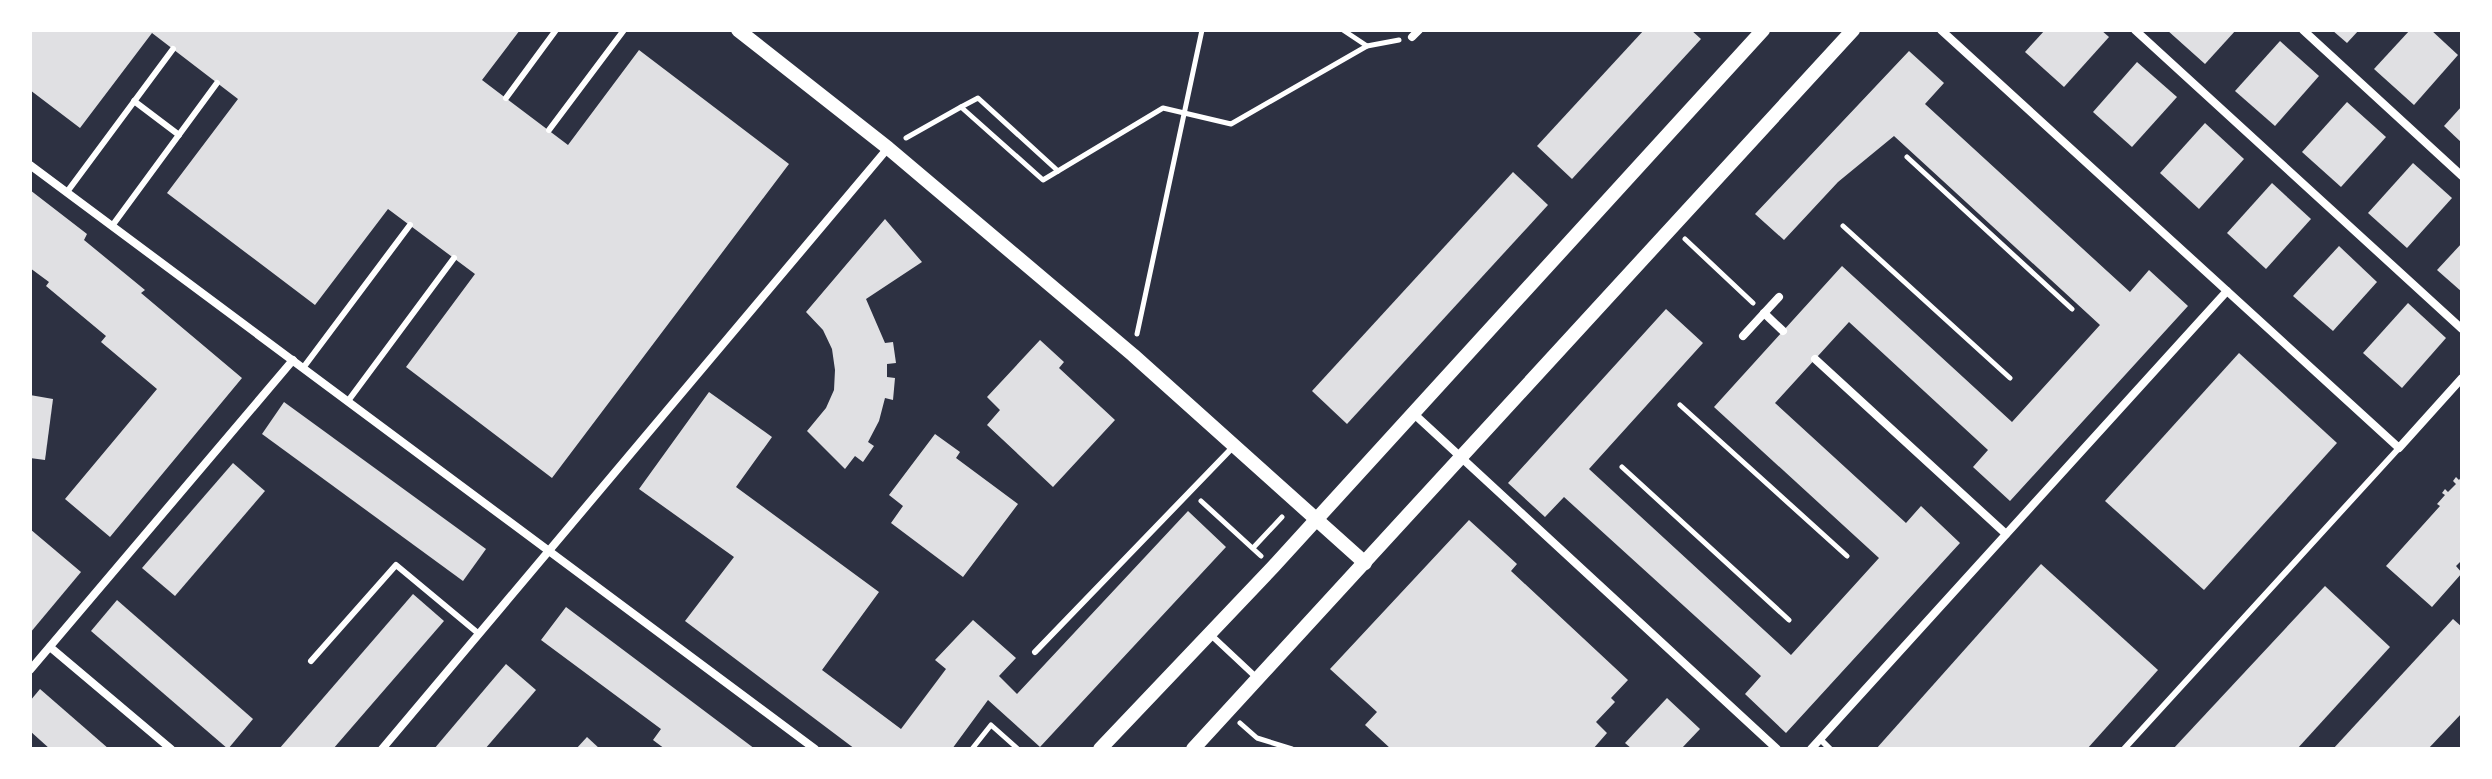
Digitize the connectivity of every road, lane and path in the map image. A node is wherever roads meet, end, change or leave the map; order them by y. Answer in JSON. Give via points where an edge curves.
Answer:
{"nodes":[{"id":1,"x":556,"y":30,"type":"edge"},
{"id":2,"x":624,"y":30,"type":"edge"},
{"id":3,"x":738,"y":30,"type":"edge"},
{"id":4,"x":1202,"y":30,"type":"edge"},
{"id":5,"x":1343,"y":30,"type":"edge"},
{"id":6,"x":1763,"y":30,"type":"edge"},
{"id":7,"x":1853,"y":30,"type":"edge"},
{"id":8,"x":1941,"y":30,"type":"edge"},
{"id":9,"x":2135,"y":30,"type":"edge"},
{"id":10,"x":2303,"y":30,"type":"edge"},
{"id":11,"x":1415,"y":34,"type":"edge"},
{"id":12,"x":1367,"y":46,"type":"junction"},
{"id":13,"x":173,"y":49,"type":"dead end"},
{"id":14,"x":217,"y":83,"type":"dead end"},
{"id":15,"x":506,"y":98,"type":"dead end"},
{"id":16,"x":134,"y":101,"type":"junction"},
{"id":17,"x":961,"y":107,"type":"junction"},
{"id":18,"x":1185,"y":114,"type":"junction"},
{"id":19,"x":549,"y":130,"type":"dead end"},
{"id":20,"x":179,"y":135,"type":"junction"},
{"id":21,"x":888,"y":148,"type":"junction"},
{"id":22,"x":1907,"y":157,"type":"dead end"},
{"id":23,"x":30,"y":165,"type":"edge"},
{"id":24,"x":1058,"y":171,"type":"junction"},
{"id":25,"x":2462,"y":176,"type":"edge"},
{"id":26,"x":67,"y":192,"type":"junction"},
{"id":27,"x":410,"y":225,"type":"dead end"},
{"id":28,"x":112,"y":226,"type":"junction"},
{"id":29,"x":1843,"y":226,"type":"dead end"},
{"id":30,"x":1673,"y":227,"type":"junction"},
{"id":31,"x":454,"y":258,"type":"dead end"},
{"id":32,"x":2227,"y":291,"type":"junction"},
{"id":33,"x":1779,"y":297,"type":"dead end"},
{"id":34,"x":2072,"y":309,"type":"dead end"},
{"id":35,"x":1764,"y":313,"type":"junction"},
{"id":36,"x":2462,"y":329,"type":"edge"},
{"id":37,"x":1783,"y":331,"type":"dead end"},
{"id":38,"x":1743,"y":336,"type":"dead end"},
{"id":39,"x":1133,"y":355,"type":"junction"},
{"id":40,"x":1815,"y":359,"type":"dead end"},
{"id":41,"x":293,"y":360,"type":"junction"},
{"id":42,"x":303,"y":368,"type":"junction"},
{"id":43,"x":2010,"y":378,"type":"dead end"},
{"id":44,"x":2462,"y":378,"type":"edge"},
{"id":45,"x":348,"y":401,"type":"junction"},
{"id":46,"x":1680,"y":405,"type":"dead end"},
{"id":47,"x":1413,"y":413,"type":"junction"},
{"id":48,"x":1235,"y":445,"type":"junction"},
{"id":49,"x":2399,"y":448,"type":"junction"},
{"id":50,"x":1461,"y":458,"type":"junction"},
{"id":51,"x":1622,"y":467,"type":"dead end"},
{"id":52,"x":1191,"y":492,"type":"junction"},
{"id":53,"x":1282,"y":517,"type":"dead end"},
{"id":54,"x":1317,"y":519,"type":"junction"},
{"id":55,"x":2006,"y":534,"type":"junction"},
{"id":56,"x":1253,"y":548,"type":"junction"},
{"id":57,"x":549,"y":551,"type":"junction"},
{"id":58,"x":1847,"y":556,"type":"dead end"},
{"id":59,"x":1365,"y":563,"type":"junction"},
{"id":60,"x":1273,"y":567,"type":"junction"},
{"id":61,"x":1789,"y":620,"type":"dead end"},
{"id":62,"x":479,"y":634,"type":"junction"},
{"id":63,"x":1210,"y":635,"type":"junction"},
{"id":64,"x":50,"y":647,"type":"junction"},
{"id":65,"x":1035,"y":652,"type":"dead end"},
{"id":66,"x":311,"y":661,"type":"dead end"},
{"id":67,"x":30,"y":670,"type":"edge"},
{"id":68,"x":1258,"y":679,"type":"junction"},
{"id":69,"x":1820,"y":739,"type":"junction"},
{"id":70,"x":171,"y":749,"type":"edge"},
{"id":71,"x":382,"y":749,"type":"edge"},
{"id":72,"x":815,"y":749,"type":"edge"},
{"id":73,"x":972,"y":749,"type":"edge"},
{"id":74,"x":1018,"y":749,"type":"edge"},
{"id":75,"x":1100,"y":749,"type":"edge"},
{"id":76,"x":1193,"y":749,"type":"edge"},
{"id":77,"x":1259,"y":749,"type":"edge"},
{"id":78,"x":1292,"y":749,"type":"edge"},
{"id":79,"x":1777,"y":749,"type":"edge"},
{"id":80,"x":1811,"y":749,"type":"edge"},
{"id":81,"x":1830,"y":749,"type":"edge"},
{"id":82,"x":2124,"y":749,"type":"edge"}],
"edges":[{"from":1,"to":15,"type":"lane"},
{"from":2,"to":19,"type":"lane"},
{"from":3,"to":21,"type":"street"},
{"from":4,"to":18,"type":"path"},
{"from":5,"to":12,"type":"path"},
{"from":6,"to":47,"type":"street"},
{"from":7,"to":30,"type":"street"},
{"from":8,"to":32,"type":"street"},
{"from":9,"to":36,"type":"street"},
{"from":10,"to":25,"type":"street"},
{"from":11,"to":12,"type":"path"},
{"from":12,"to":18,"type":"path","via":[[1231,124]]},
{"from":13,"to":16,"type":"lane"},
{"from":14,"to":20,"type":"lane"},
{"from":16,"to":20,"type":"lane"},
{"from":16,"to":26,"type":"lane"},
{"from":17,"to":21,"type":"path"},
{"from":17,"to":24,"type":"path","via":[[1043,180]]},
{"from":17,"to":24,"type":"path","via":[[978,98]]},
{"from":18,"to":24,"type":"path","via":[[1163,108]]},
{"from":18,"to":39,"type":"path"},
{"from":20,"to":28,"type":"lane"},
{"from":21,"to":39,"type":"street"},
{"from":21,"to":57,"type":"street"},
{"from":22,"to":34,"type":"path"},
{"from":23,"to":26,"type":"street"},
{"from":26,"to":28,"type":"street"},
{"from":27,"to":42,"type":"lane"},
{"from":28,"to":41,"type":"street"},
{"from":29,"to":43,"type":"path"},
{"from":30,"to":35,"type":"path"},
{"from":30,"to":50,"type":"street"},
{"from":31,"to":45,"type":"lane"},
{"from":32,"to":49,"type":"street"},
{"from":32,"to":55,"type":"street"},
{"from":33,"to":35,"type":"street"},
{"from":35,"to":37,"type":"street"},
{"from":35,"to":38,"type":"street"},
{"from":39,"to":48,"type":"street"},
{"from":40,"to":55,"type":"street"},
{"from":41,"to":42,"type":"street"},
{"from":41,"to":64,"type":"street"},
{"from":42,"to":45,"type":"street"},
{"from":44,"to":49,"type":"street"},
{"from":45,"to":57,"type":"street"},
{"from":46,"to":58,"type":"path"},
{"from":47,"to":50,"type":"street"},
{"from":47,"to":54,"type":"street"},
{"from":48,"to":52,"type":"lane"},
{"from":48,"to":54,"type":"street"},
{"from":49,"to":82,"type":"lane"},
{"from":50,"to":59,"type":"street"},
{"from":50,"to":79,"type":"street"},
{"from":51,"to":61,"type":"path"},
{"from":52,"to":56,"type":"path"},
{"from":52,"to":65,"type":"lane"},
{"from":53,"to":56,"type":"path"},
{"from":54,"to":59,"type":"street"},
{"from":54,"to":60,"type":"street"},
{"from":55,"to":69,"type":"street"},
{"from":56,"to":60,"type":"path"},
{"from":57,"to":62,"type":"street"},
{"from":57,"to":72,"type":"street"},
{"from":59,"to":68,"type":"street"},
{"from":60,"to":63,"type":"street"},
{"from":62,"to":66,"type":"lane","via":[[396,565]]},
{"from":62,"to":71,"type":"street"},
{"from":63,"to":68,"type":"lane"},
{"from":63,"to":75,"type":"street"},
{"from":64,"to":67,"type":"street"},
{"from":64,"to":70,"type":"street"},
{"from":68,"to":76,"type":"street"},
{"from":69,"to":80,"type":"street"},
{"from":69,"to":81,"type":"lane"},
{"from":73,"to":74,"type":"path","via":[[991,725]]},
{"from":77,"to":78,"type":"path","via":[[1257,738]]}]}
